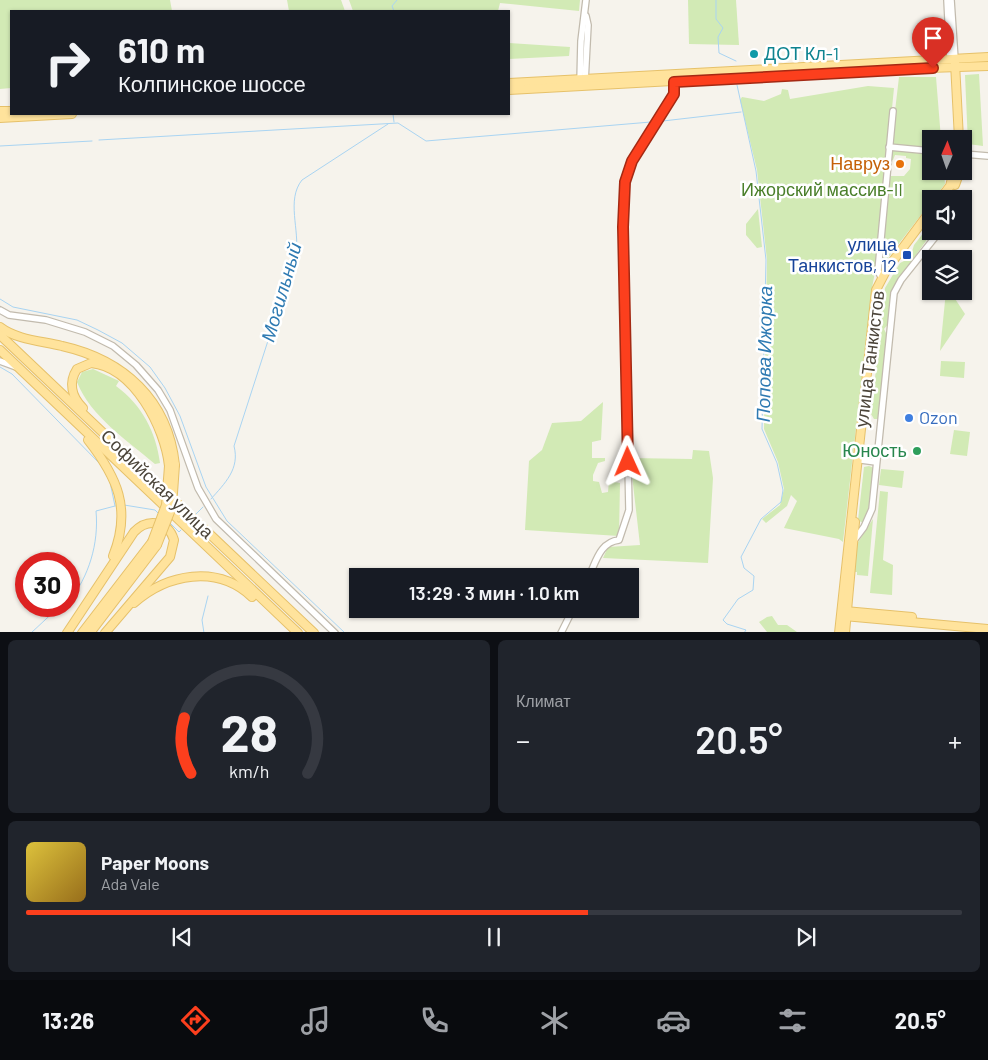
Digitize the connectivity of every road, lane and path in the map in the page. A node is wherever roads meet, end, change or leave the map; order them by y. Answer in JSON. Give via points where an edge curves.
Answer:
{"nodes":[{"id":1,"x":586,"y":0,"type":"edge"},
{"id":2,"x":947,"y":0,"type":"edge"},
{"id":3,"x":951,"y":0,"type":"edge"},
{"id":4,"x":988,"y":57,"type":"edge"},
{"id":5,"x":952,"y":59,"type":"junction"},
{"id":6,"x":988,"y":66,"type":"edge"},
{"id":7,"x":953,"y":68,"type":"junction"},
{"id":8,"x":583,"y":82,"type":"junction"},
{"id":9,"x":674,"y":82,"type":"junction"},
{"id":10,"x":510,"y":83,"type":"edge"},
{"id":11,"x":510,"y":90,"type":"edge"},
{"id":12,"x":893,"y":111,"type":"dead end"},
{"id":13,"x":54,"y":115,"type":"edge"},
{"id":14,"x":0,"y":118,"type":"edge"},
{"id":15,"x":954,"y":130,"type":"edge"},
{"id":16,"x":958,"y":130,"type":"edge"},
{"id":17,"x":889,"y":147,"type":"junction"},
{"id":18,"x":922,"y":150,"type":"edge"},
{"id":19,"x":972,"y":155,"type":"edge"},
{"id":20,"x":988,"y":156,"type":"edge"},
{"id":21,"x":922,"y":222,"type":"edge"},
{"id":22,"x":922,"y":230,"type":"edge"},
{"id":23,"x":933,"y":240,"type":"edge"},
{"id":24,"x":881,"y":277,"type":"junction"},
{"id":25,"x":0,"y":310,"type":"edge"},
{"id":26,"x":0,"y":327,"type":"edge"},
{"id":27,"x":0,"y":335,"type":"edge"},
{"id":28,"x":0,"y":350,"type":"edge"},
{"id":29,"x":0,"y":362,"type":"edge"},
{"id":30,"x":16,"y":367,"type":"junction"},
{"id":31,"x":74,"y":420,"type":"junction"},
{"id":32,"x":101,"y":431,"type":"junction"},
{"id":33,"x":860,"y":460,"type":"junction"},
{"id":34,"x":876,"y":462,"type":"junction"},
{"id":35,"x":172,"y":466,"type":"junction"},
{"id":36,"x":855,"y":539,"type":"junction"},
{"id":37,"x":154,"y":544,"type":"junction"},
{"id":38,"x":593,"y":568,"type":"edge"},
{"id":39,"x":106,"y":571,"type":"junction"},
{"id":40,"x":845,"y":613,"type":"junction"},
{"id":41,"x":568,"y":618,"type":"edge"},
{"id":42,"x":988,"y":625,"type":"edge"},
{"id":43,"x":988,"y":630,"type":"edge"},
{"id":44,"x":67,"y":632,"type":"edge"},
{"id":45,"x":82,"y":632,"type":"edge"},
{"id":46,"x":90,"y":632,"type":"edge"},
{"id":47,"x":105,"y":632,"type":"edge"},
{"id":48,"x":297,"y":632,"type":"edge"},
{"id":49,"x":314,"y":632,"type":"edge"},
{"id":50,"x":335,"y":632,"type":"edge"},
{"id":51,"x":561,"y":632,"type":"edge"},
{"id":52,"x":839,"y":632,"type":"edge"},
{"id":53,"x":845,"y":632,"type":"edge"}],
"edges":[{"from":1,"to":8,"type":"street","via":[[582,34]]},
{"from":2,"to":5,"type":"street"},
{"from":3,"to":5,"type":"street"},
{"from":4,"to":5,"type":"main road"},
{"from":5,"to":7,"type":"main road"},
{"from":5,"to":8,"type":"main road"},
{"from":6,"to":7,"type":"main road"},
{"from":7,"to":9,"type":"main road"},
{"from":7,"to":15,"type":"main road"},
{"from":7,"to":16,"type":"main road"},
{"from":8,"to":9,"type":"main road"},
{"from":8,"to":10,"type":"main road"},
{"from":8,"to":11,"type":"main road"},
{"from":9,"to":38,"type":"street","via":[[674,94],[626,174],[623,227],[630,510],[619,540],[602,548]]},
{"from":12,"to":17,"type":"street"},
{"from":13,"to":14,"type":"main road"},
{"from":17,"to":18,"type":"street"},
{"from":17,"to":24,"type":"street","via":[[878,271]]},
{"from":19,"to":20,"type":"street"},
{"from":21,"to":24,"type":"main road","name":"улица Танкистов"},
{"from":22,"to":33,"type":"main road","name":"улица Танкистов","via":[[890,272],[880,291]]},
{"from":23,"to":34,"type":"street","via":[[896,286]]},
{"from":24,"to":33,"type":"main road","name":"улица Танкистов","via":[[875,300],[859,431]]},
{"from":25,"to":50,"type":"street","via":[[9,315],[78,329],[113,346],[136,365],[170,410],[198,488],[216,518]]},
{"from":26,"to":35,"type":"main road","via":[[24,337],[91,354],[125,373],[142,389],[160,414],[172,444]]},
{"from":27,"to":32,"type":"main road","name":"Софийская улица"},
{"from":28,"to":30,"type":"main road","name":"Софийская улица"},
{"from":29,"to":30,"type":"street"},
{"from":30,"to":31,"type":"main road","name":"Софийская улица"},
{"from":31,"to":39,"type":"main road","via":[[109,467],[120,496],[120,535]]},
{"from":31,"to":48,"type":"main road","name":"Софийская улица"},
{"from":32,"to":35,"type":"main road","via":[[97,421],[76,400],[72,386],[77,369],[91,363],[113,371],[143,400],[163,436]]},
{"from":32,"to":49,"type":"main road","name":"Софийская улица"},
{"from":33,"to":34,"type":"street"},
{"from":33,"to":36,"type":"main road","name":"улица Танкистов"},
{"from":33,"to":40,"type":"main road","name":"улица Танкистов"},
{"from":34,"to":36,"type":"street","via":[[872,509]]},
{"from":35,"to":37,"type":"main road","bridge":true,"via":[[166,505]]},
{"from":36,"to":40,"type":"main road","name":"улица Танкистов"},
{"from":37,"to":45,"type":"main road"},
{"from":37,"to":46,"type":"main road"},
{"from":39,"to":44,"type":"main road"},
{"from":39,"to":47,"type":"main road","via":[[143,524],[154,522],[170,530],[174,545],[170,557]]},
{"from":40,"to":42,"type":"main road"},
{"from":40,"to":43,"type":"main road"},
{"from":40,"to":52,"type":"main road"},
{"from":40,"to":53,"type":"main road"},
{"from":41,"to":51,"type":"street"},
{"from":47,"to":48,"type":"main road","via":[[157,586],[180,578],[202,576],[219,578],[242,588]]}]}
